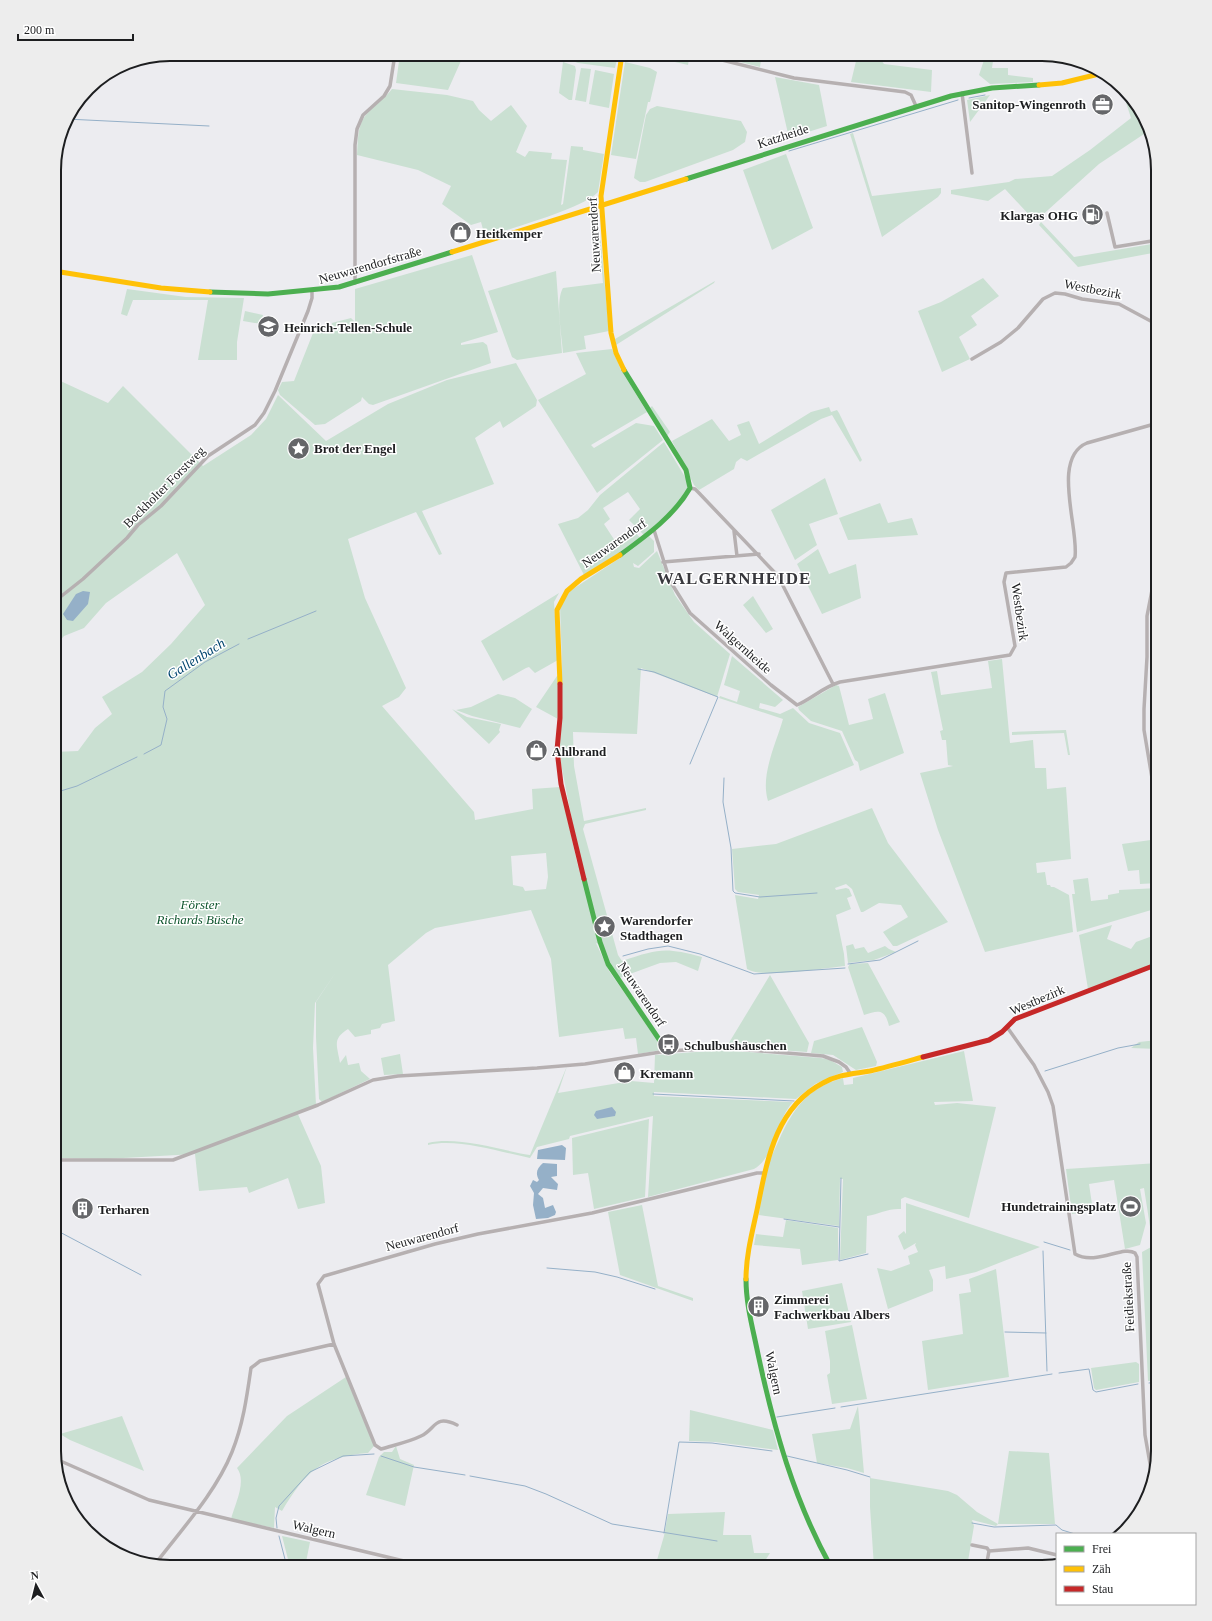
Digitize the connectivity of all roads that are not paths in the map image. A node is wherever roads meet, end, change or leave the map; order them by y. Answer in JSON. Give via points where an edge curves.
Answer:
{"nodes":[{"id":1,"x":394,"y":61,"type":"edge"},
{"id":2,"x":621,"y":61,"type":"edge"},
{"id":3,"x":726,"y":61,"type":"edge"},
{"id":4,"x":1094,"y":75,"type":"edge"},
{"id":5,"x":962,"y":93,"type":"junction"},
{"id":6,"x":916,"y":106,"type":"junction"},
{"id":7,"x":972,"y":172,"type":"dead end"},
{"id":8,"x":657,"y":187,"type":"joint"},
{"id":9,"x":601,"y":204,"type":"junction"},
{"id":10,"x":1107,"y":213,"type":"dead end"},
{"id":11,"x":1151,"y":241,"type":"edge"},
{"id":12,"x":61,"y":272,"type":"edge"},
{"id":13,"x":355,"y":283,"type":"junction"},
{"id":14,"x":312,"y":292,"type":"junction"},
{"id":15,"x":1151,"y":321,"type":"edge"},
{"id":16,"x":972,"y":359,"type":"dead end"},
{"id":17,"x":1151,"y":425,"type":"edge"},
{"id":18,"x":690,"y":488,"type":"junction"},
{"id":19,"x":654,"y":530,"type":"junction"},
{"id":20,"x":734,"y":531,"type":"junction"},
{"id":21,"x":759,"y":554,"type":"junction"},
{"id":22,"x":737,"y":556,"type":"junction"},
{"id":23,"x":663,"y":562,"type":"junction"},
{"id":24,"x":61,"y":596,"type":"edge"},
{"id":25,"x":1151,"y":597,"type":"edge"},
{"id":26,"x":840,"y":682,"type":"joint"},
{"id":27,"x":833,"y":684,"type":"junction"},
{"id":28,"x":1151,"y":766,"type":"edge"},
{"id":29,"x":1151,"y":967,"type":"edge"},
{"id":30,"x":1007,"y":1027,"type":"junction"},
{"id":31,"x":667,"y":1051,"type":"junction"},
{"id":32,"x":850,"y":1073,"type":"junction"},
{"id":33,"x":61,"y":1160,"type":"edge"},
{"id":34,"x":763,"y":1173,"type":"junction"},
{"id":35,"x":334,"y":1344,"type":"junction"},
{"id":36,"x":457,"y":1425,"type":"dead end"},
{"id":37,"x":62,"y":1462,"type":"edge"},
{"id":38,"x":1149,"y":1464,"type":"edge"},
{"id":39,"x":194,"y":1512,"type":"junction"},
{"id":40,"x":972,"y":1545,"type":"dead end"},
{"id":41,"x":989,"y":1551,"type":"junction"},
{"id":42,"x":1056,"y":1555,"type":"edge"},
{"id":43,"x":159,"y":1559,"type":"edge"},
{"id":44,"x":399,"y":1560,"type":"edge"},
{"id":45,"x":827,"y":1560,"type":"edge"},
{"id":46,"x":987,"y":1560,"type":"edge"}],
"edges":[{"from":1,"to":13,"type":"street","via":[[387,91],[363,115],[357,129]]},
{"from":2,"to":9,"type":"street","name":"Neuwarendorf"},
{"from":3,"to":6,"type":"street","via":[[794,78],[905,92],[911,95]]},
{"from":4,"to":5,"type":"street","name":"Katzheide","via":[[1062,83]]},
{"from":5,"to":6,"type":"street","name":"Katzheide"},
{"from":5,"to":7,"type":"street"},
{"from":6,"to":8,"type":"street","name":"Katzheide"},
{"from":8,"to":9,"type":"street","name":"Neuwarendorfstraße"},
{"from":9,"to":13,"type":"street","name":"Neuwarendorfstraße"},
{"from":9,"to":18,"type":"street","name":"Neuwarendorf","via":[[611,333],[616,353],[628,378],[686,470]]},
{"from":10,"to":11,"type":"street","via":[[1115,247]]},
{"from":12,"to":14,"type":"street","name":"Neuwarendorfstraße","via":[[182,290],[280,294]]},
{"from":13,"to":14,"type":"street","name":"Neuwarendorfstraße"},
{"from":14,"to":24,"type":"street","name":"Bockholter Forstweg","via":[[308,311],[275,391],[255,425],[208,456],[161,506]]},
{"from":15,"to":16,"type":"street","name":"Westbezirk","via":[[1119,304],[1055,293],[1044,299],[1018,328],[1001,342]]},
{"from":17,"to":26,"type":"street","name":"Westbezirk","via":[[1087,443],[1074,452],[1069,484],[1074,557],[1072,563],[1066,567],[1006,573],[1004,576],[1015,646],[1012,653]]},
{"from":18,"to":19,"type":"street","name":"Neuwarendorf","via":[[681,504]]},
{"from":18,"to":20,"type":"street","via":[[699,492]]},
{"from":19,"to":23,"type":"street","name":"Walgernheide"},
{"from":19,"to":31,"type":"street","name":"Neuwarendorf","via":[[610,562],[581,579],[567,591],[559,603],[557,610],[560,701],[557,750],[567,811],[605,956],[614,974]]},
{"from":20,"to":21,"type":"street"},
{"from":20,"to":22,"type":"street"},
{"from":21,"to":22,"type":"street"},
{"from":21,"to":27,"type":"street","via":[[778,576]]},
{"from":22,"to":23,"type":"street"},
{"from":23,"to":27,"type":"street","name":"Walgernheide","via":[[670,581],[690,613],[791,703],[797,705],[809,700]]},
{"from":25,"to":28,"type":"street","via":[[1147,616],[1144,719]]},
{"from":26,"to":27,"type":"street","name":"Walgernheide"},
{"from":29,"to":30,"type":"street","name":"Westbezirk","via":[[1015,1019]]},
{"from":30,"to":32,"type":"street","name":"Westbezirk","via":[[989,1040],[869,1071]]},
{"from":30,"to":38,"type":"street","name":"Feidiekstraße","via":[[1034,1065],[1053,1106],[1075,1254],[1092,1258],[1129,1251],[1136,1253],[1144,1424]]},
{"from":31,"to":32,"type":"street","via":[[724,1048],[823,1056],[840,1062]]},
{"from":31,"to":33,"type":"street","via":[[585,1064],[404,1075],[373,1080],[318,1105],[173,1160]]},
{"from":32,"to":34,"type":"street","name":"Westbezirk","via":[[834,1078],[808,1093],[789,1111]]},
{"from":34,"to":35,"type":"street","name":"Neuwarendorf","via":[[592,1213],[478,1234],[324,1276],[318,1284]]},
{"from":34,"to":45,"type":"street","name":"Walgern","via":[[747,1269],[746,1293],[781,1455],[816,1542]]},
{"from":35,"to":36,"type":"street","via":[[375,1445],[379,1449],[423,1436],[433,1425],[442,1421]]},
{"from":35,"to":39,"type":"street","via":[[260,1361],[251,1368],[246,1406],[232,1452],[216,1483]]},
{"from":37,"to":39,"type":"street","name":"Walgern","via":[[148,1500]]},
{"from":39,"to":43,"type":"street"},
{"from":39,"to":44,"type":"street","name":"Walgern"},
{"from":40,"to":41,"type":"street","via":[[987,1548]]},
{"from":41,"to":42,"type":"street","via":[[1028,1548]]},
{"from":41,"to":46,"type":"street"}]}
